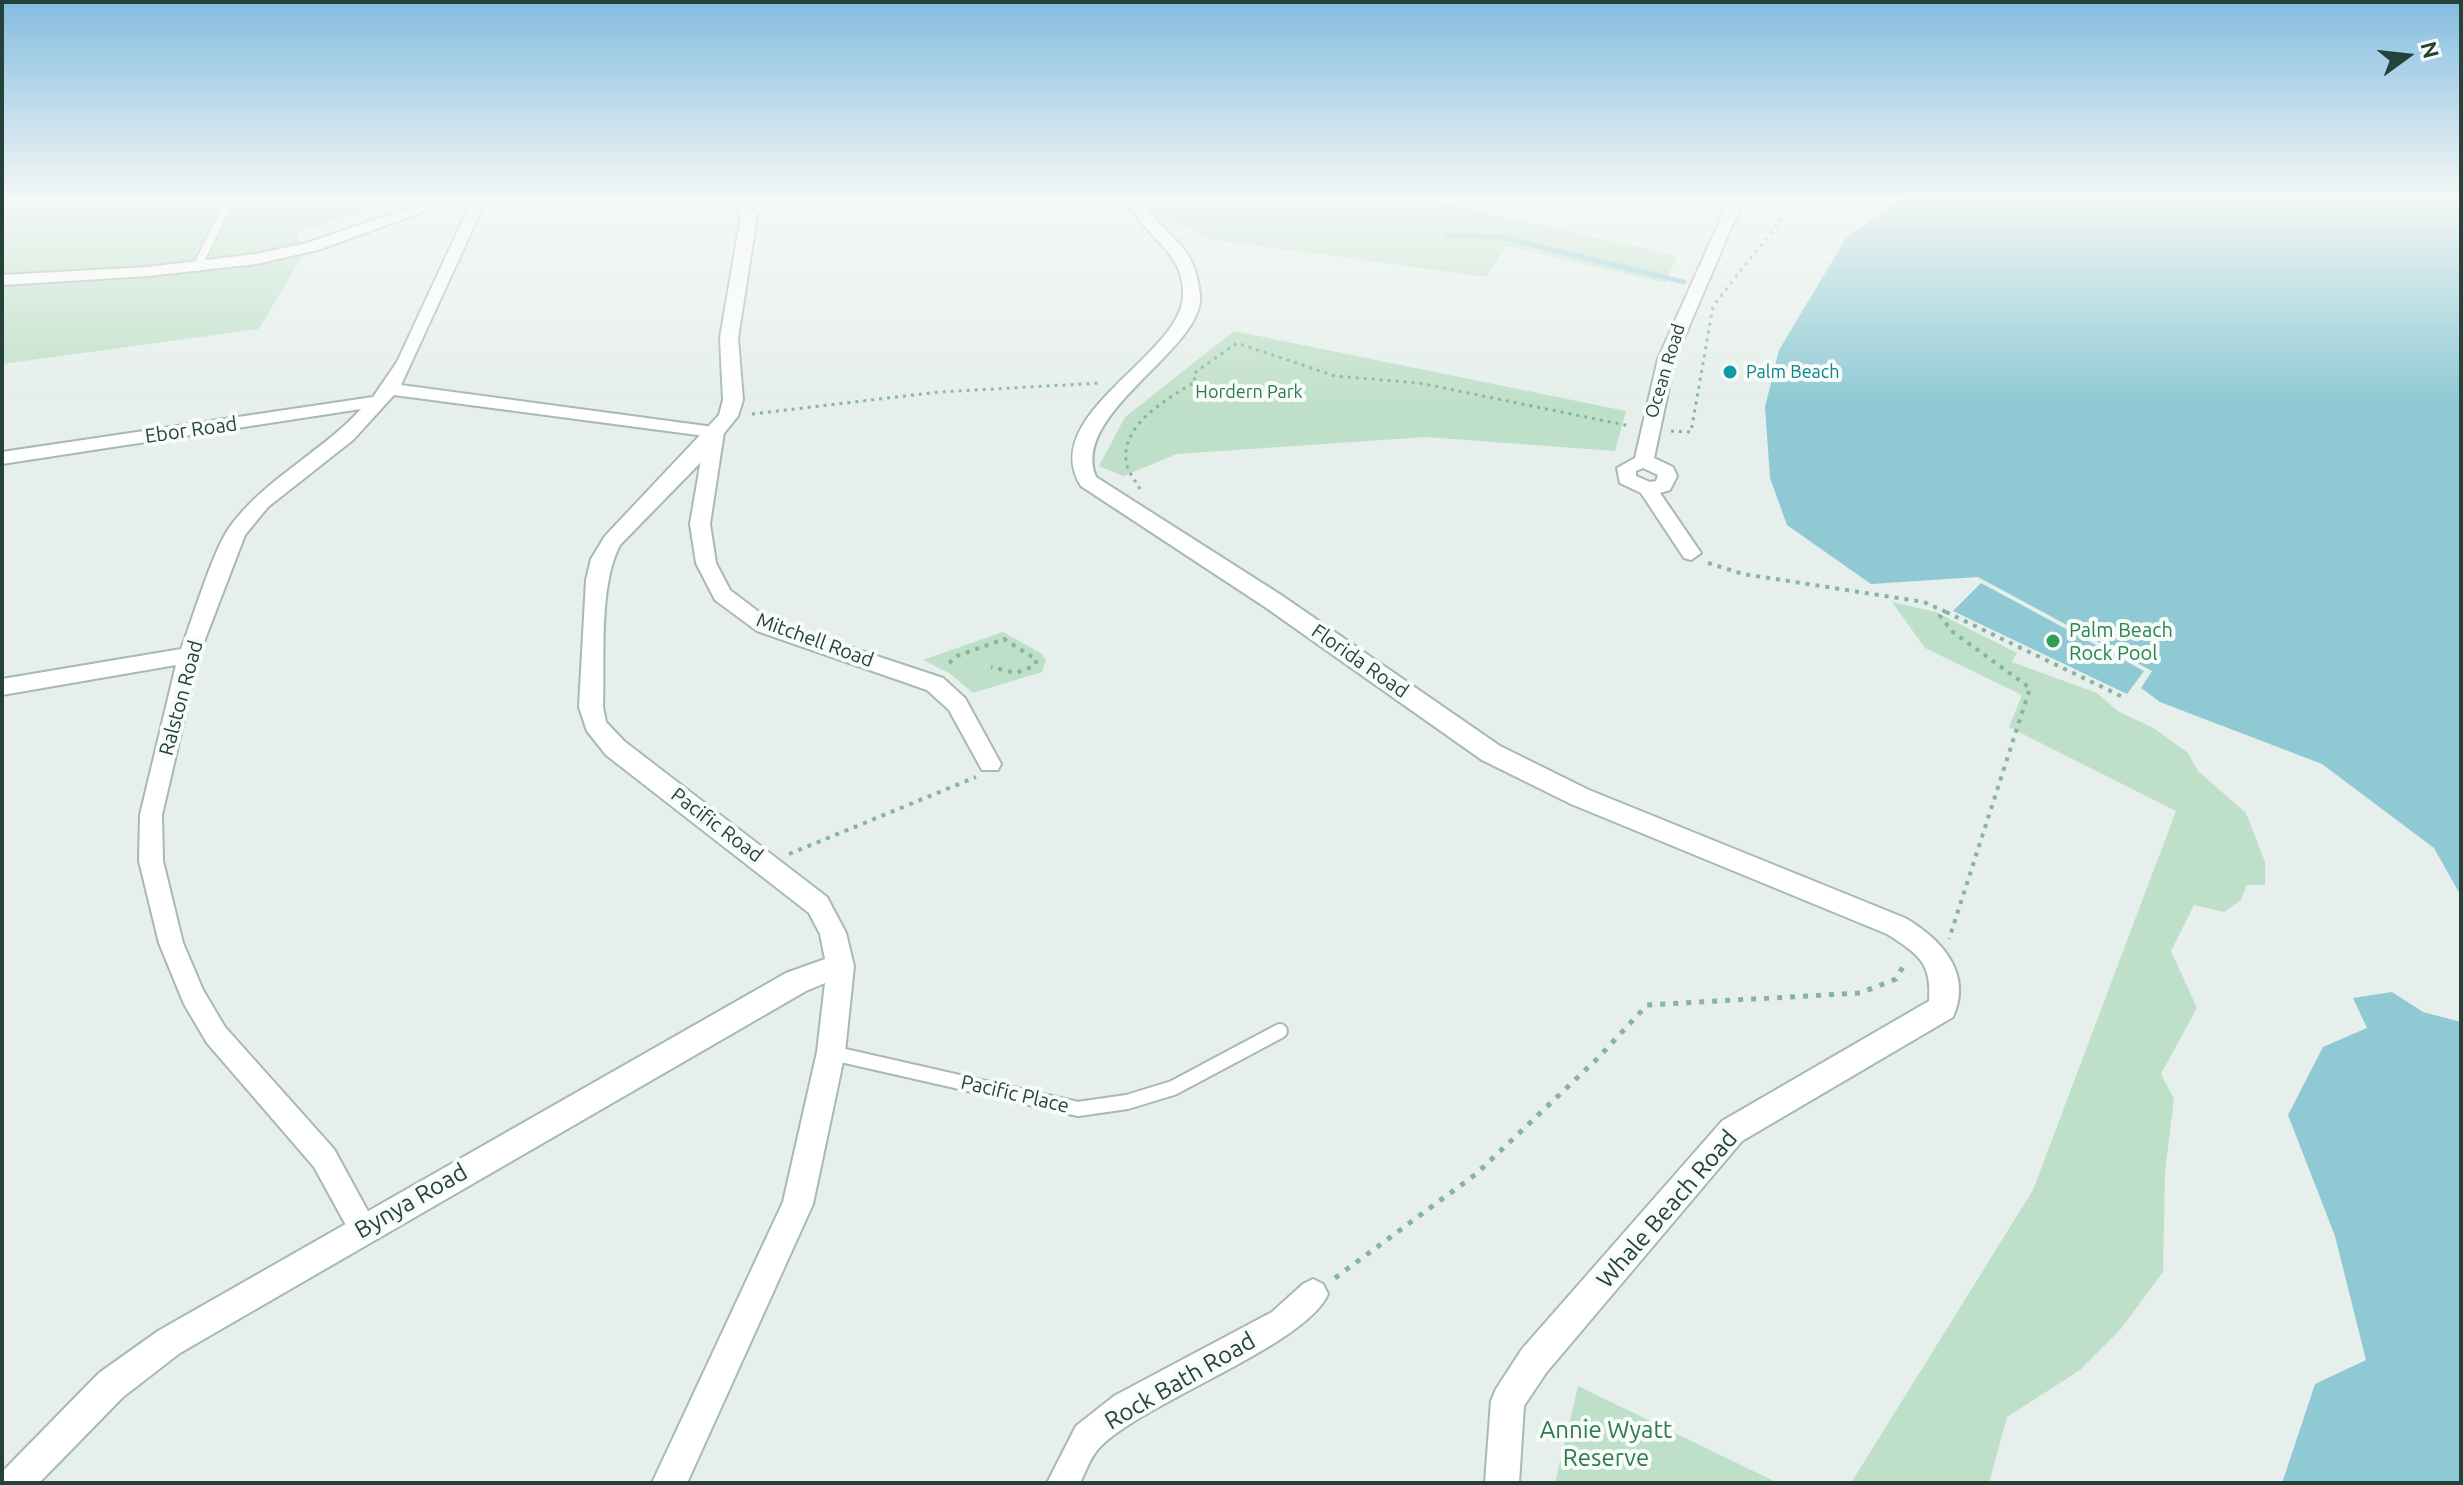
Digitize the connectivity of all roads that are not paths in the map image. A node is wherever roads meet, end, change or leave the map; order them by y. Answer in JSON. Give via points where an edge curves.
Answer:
{"nodes":[{"id":1,"x":192,"y":267,"type":"edge"},
{"id":2,"x":449,"y":267,"type":"edge"},
{"id":3,"x":741,"y":267,"type":"edge"},
{"id":4,"x":1187,"y":267,"type":"edge"},
{"id":5,"x":1704,"y":267,"type":"edge"},
{"id":6,"x":2,"y":280,"type":"edge"},
{"id":7,"x":385,"y":395,"type":"junction"},
{"id":8,"x":722,"y":424,"type":"junction"},
{"id":9,"x":2,"y":458,"type":"edge"},
{"id":10,"x":1691,"y":553,"type":"road end"},
{"id":11,"x":189,"y":655,"type":"junction"},
{"id":12,"x":2,"y":687,"type":"edge"},
{"id":13,"x":990,"y":764,"type":"road end"},
{"id":14,"x":840,"y":966,"type":"junction"},
{"id":15,"x":1944,"y":973,"type":"joint"},
{"id":16,"x":1280,"y":1031,"type":"dead end"},
{"id":17,"x":831,"y":1052,"type":"junction"},
{"id":18,"x":363,"y":1228,"type":"junction"},
{"id":19,"x":1313,"y":1294,"type":"road end"},
{"id":20,"x":15,"y":1483,"type":"edge"},
{"id":21,"x":669,"y":1483,"type":"edge"},
{"id":22,"x":1063,"y":1483,"type":"edge"},
{"id":23,"x":1502,"y":1483,"type":"edge"}],
"edges":[{"from":1,"to":6,"type":"street"},
{"from":2,"to":7,"type":"street","name":"Ralston Road","via":[[406,362]]},
{"from":3,"to":8,"type":"street","via":[[729,338],[733,400]]},
{"from":4,"to":15,"type":"street","name":"Florida Road","via":[[1192,299],[1178,328],[1082,443],[1079,466],[1088,481],[1273,601],[1491,753],[1595,803],[1827,900],[1868,912],[1919,939]]},
{"from":5,"to":10,"type":"street","name":"Ocean Road","via":[[1681,317],[1647,431],[1644,461],[1660,466],[1668,476],[1663,486],[1648,489]]},
{"from":7,"to":8,"type":"street","name":"Ebor Road"},
{"from":7,"to":9,"type":"street","name":"Ebor Road"},
{"from":7,"to":11,"type":"street","name":"Ralston Road","via":[[347,436],[261,503],[236,533]]},
{"from":8,"to":13,"type":"street","name":"Mitchell Road","via":[[700,524],[706,563],[722,595],[764,626],[935,684],[957,704]]},
{"from":8,"to":14,"type":"street","name":"Pacific Road","via":[[643,506],[602,559],[591,707],[595,725],[615,748],[767,863],[827,917]]},
{"from":11,"to":12,"type":"street"},
{"from":11,"to":18,"type":"street","name":"Ralston Road","via":[[151,815],[151,861],[171,943],[216,1035],[324,1158]]},
{"from":14,"to":17,"type":"street","name":"Pacific Road"},
{"from":14,"to":18,"type":"street","name":"Bynya Road","via":[[796,982]]},
{"from":15,"to":23,"type":"street","name":"Whale Beach Road","via":[[1943,1008],[1732,1131],[1534,1361],[1508,1401]]},
{"from":16,"to":17,"type":"lane","name":"Pacific Place","via":[[1173,1088],[1078,1109]]},
{"from":17,"to":21,"type":"street","name":"Pacific Road","via":[[798,1204]]},
{"from":18,"to":20,"type":"street","name":"Bynya Road","via":[[169,1342],[111,1385]]},
{"from":19,"to":22,"type":"street","name":"Rock Bath Road","via":[[1282,1322],[1125,1407],[1087,1437]]}]}
